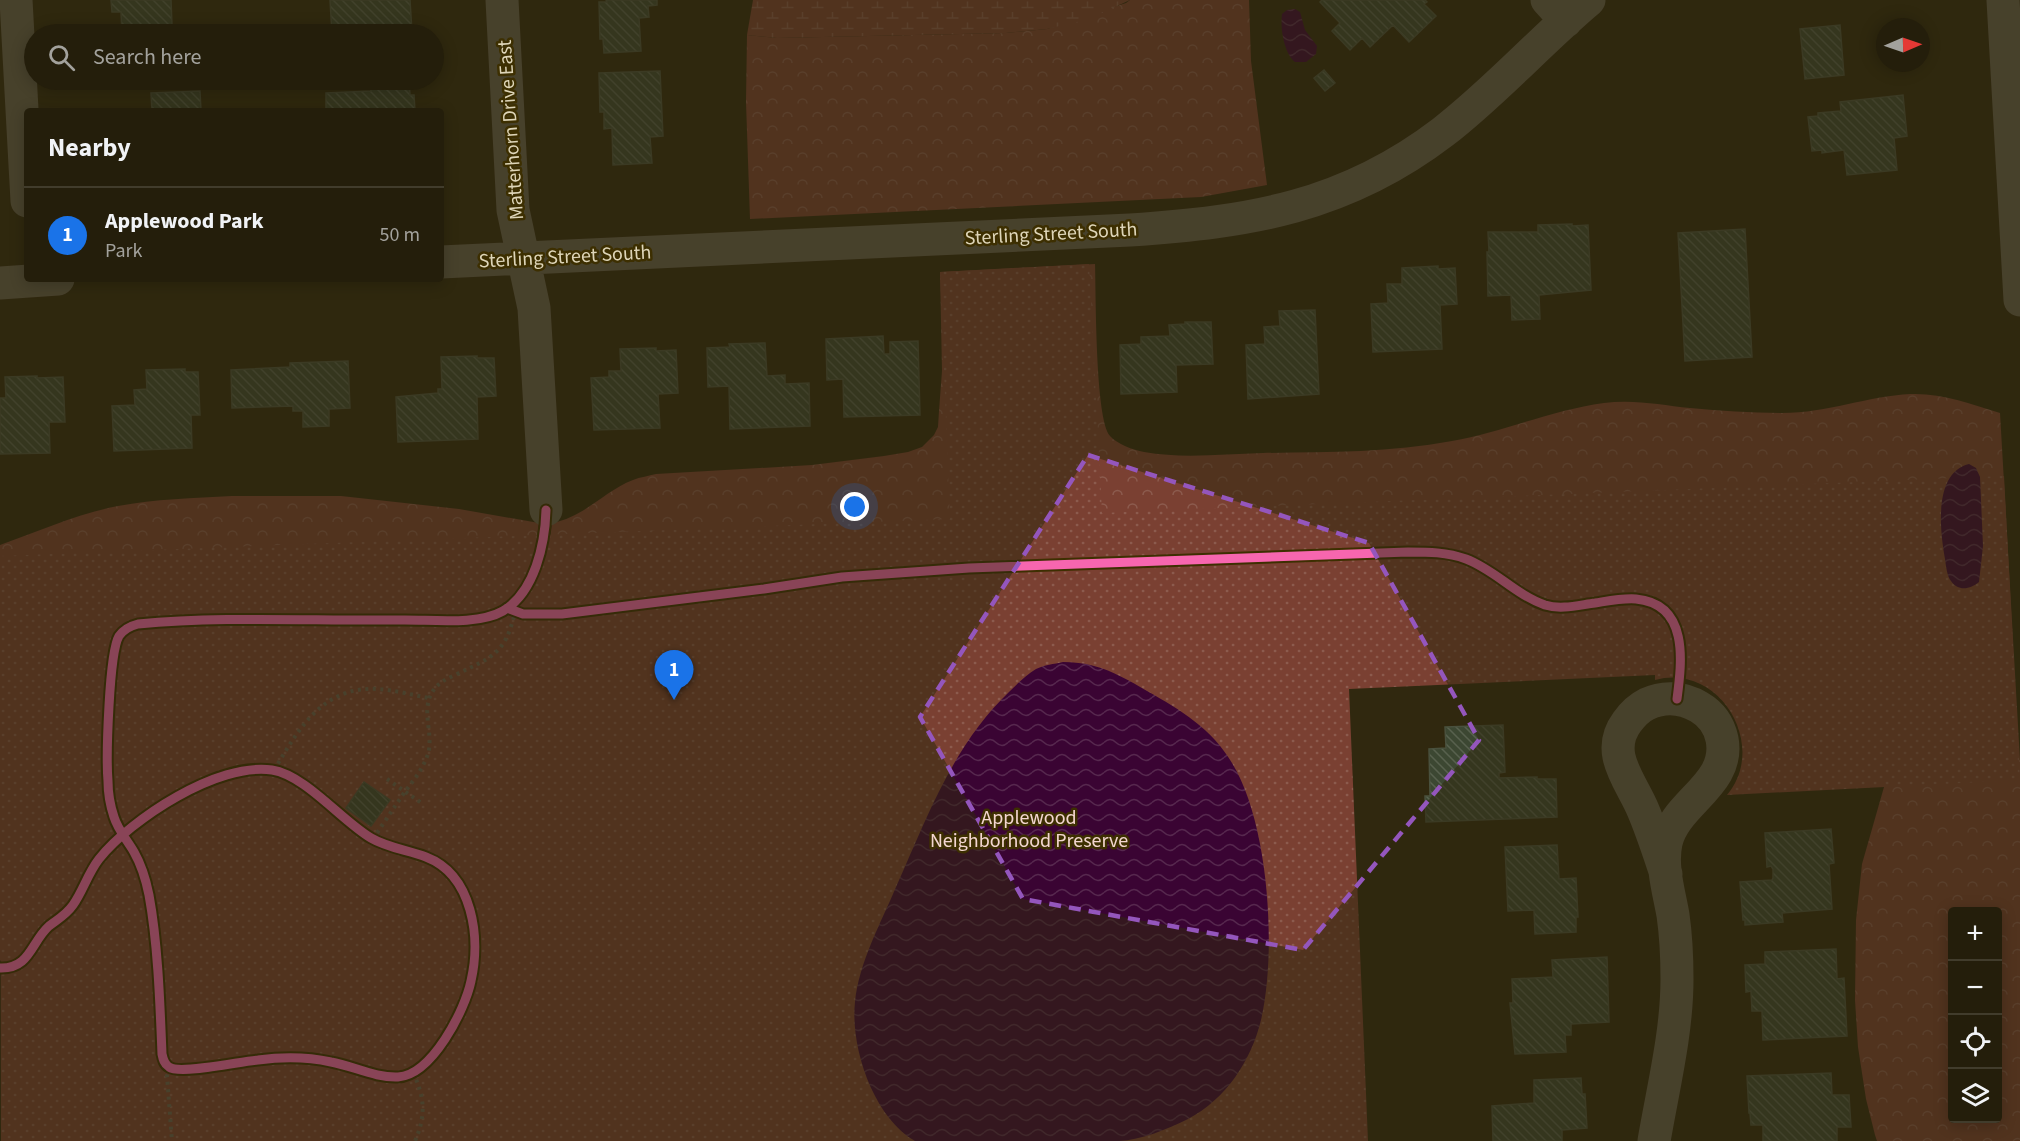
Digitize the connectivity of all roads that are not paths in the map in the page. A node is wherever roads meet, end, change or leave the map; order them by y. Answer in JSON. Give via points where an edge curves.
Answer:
{"nodes":[{"id":1,"x":16,"y":0,"type":"edge"},
{"id":2,"x":502,"y":0,"type":"edge"},
{"id":3,"x":2003,"y":0,"type":"edge"},
{"id":4,"x":1567,"y":7,"type":"edge"},
{"id":5,"x":24,"y":146,"type":"edge"},
{"id":6,"x":524,"y":258,"type":"junction"},
{"id":7,"x":444,"y":262,"type":"edge"},
{"id":8,"x":2020,"y":300,"type":"edge"},
{"id":9,"x":546,"y":510,"type":"dead end"},
{"id":10,"x":1666,"y":874,"type":"junction"},
{"id":11,"x":1654,"y":1141,"type":"edge"}],
"edges":[{"from":1,"to":5,"type":"street"},
{"from":2,"to":6,"type":"street","name":"Matterhorn Drive East","via":[[513,210]]},
{"from":3,"to":8,"type":"street"},
{"from":4,"to":6,"type":"street","name":"Sterling Street South","via":[[1475,105],[1419,149],[1351,186],[1272,213],[1224,222],[1140,229]]},
{"from":6,"to":7,"type":"street","name":"Sterling Street South"},
{"from":6,"to":9,"type":"street","name":"Matterhorn Drive East","via":[[534,308]]},
{"from":10,"to":10,"type":"street","via":[[1665,850],[1671,829],[1713,780],[1723,755],[1721,734],[1711,716],[1696,705],[1677,699],[1658,700],[1642,707],[1622,728],[1618,742],[1622,770],[1645,814]]},
{"from":10,"to":11,"type":"street","via":[[1676,939],[1677,979]]}]}
